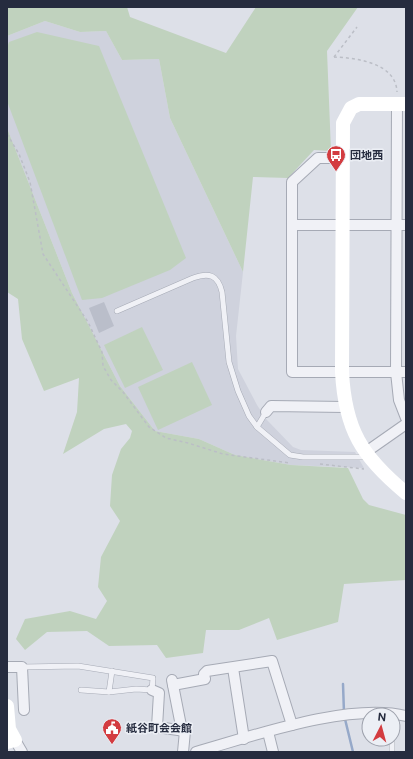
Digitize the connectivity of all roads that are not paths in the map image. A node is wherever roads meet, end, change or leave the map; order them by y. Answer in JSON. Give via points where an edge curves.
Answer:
{"nodes":[{"id":1,"x":402,"y":104,"type":"edge"},
{"id":2,"x":343,"y":158,"type":"junction"},
{"id":3,"x":401,"y":173,"type":"edge"},
{"id":4,"x":343,"y":224,"type":"junction"},
{"id":5,"x":292,"y":225,"type":"junction"},
{"id":6,"x":401,"y":225,"type":"edge"},
{"id":7,"x":401,"y":275,"type":"edge"},
{"id":8,"x":117,"y":311,"type":"dead end"},
{"id":9,"x":401,"y":322,"type":"edge"},
{"id":10,"x":342,"y":372,"type":"junction"},
{"id":11,"x":401,"y":372,"type":"edge"},
{"id":12,"x":345,"y":407,"type":"junction"},
{"id":13,"x":266,"y":412,"type":"joint"},
{"id":14,"x":406,"y":418,"type":"edge"},
{"id":15,"x":406,"y":424,"type":"edge"},
{"id":16,"x":257,"y":427,"type":"junction"},
{"id":17,"x":366,"y":459,"type":"junction"},
{"id":18,"x":406,"y":492,"type":"edge"},
{"id":19,"x":22,"y":667,"type":"junction"},
{"id":20,"x":7,"y":668,"type":"edge"},
{"id":21,"x":233,"y":668,"type":"junction"},
{"id":22,"x":112,"y":671,"type":"junction"},
{"id":23,"x":80,"y":690,"type":"dead end"},
{"id":24,"x":152,"y":690,"type":"junction"},
{"id":25,"x":109,"y":692,"type":"junction"},
{"id":26,"x":7,"y":706,"type":"edge"},
{"id":27,"x":24,"y":710,"type":"dead end"},
{"id":28,"x":361,"y":714,"type":"edge"},
{"id":29,"x":292,"y":725,"type":"junction"},
{"id":30,"x":182,"y":731,"type":"junction"},
{"id":31,"x":268,"y":732,"type":"junction"},
{"id":32,"x":9,"y":735,"type":"edge"},
{"id":33,"x":244,"y":739,"type":"junction"},
{"id":34,"x":22,"y":752,"type":"edge"},
{"id":35,"x":183,"y":752,"type":"edge"},
{"id":36,"x":196,"y":752,"type":"edge"},
{"id":37,"x":273,"y":752,"type":"edge"}],
"edges":[{"from":1,"to":2,"type":"street","via":[[359,104],[351,108],[343,123]]},
{"from":1,"to":3,"type":"street"},
{"from":2,"to":4,"type":"street"},
{"from":2,"to":5,"type":"street","via":[[318,158],[292,182]]},
{"from":3,"to":6,"type":"street"},
{"from":4,"to":5,"type":"street"},
{"from":4,"to":6,"type":"street"},
{"from":4,"to":10,"type":"street"},
{"from":5,"to":10,"type":"street","via":[[292,372]]},
{"from":6,"to":7,"type":"street"},
{"from":7,"to":9,"type":"street"},
{"from":8,"to":16,"type":"lane","via":[[201,275],[215,277],[220,282],[222,292],[229,362],[248,416]]},
{"from":9,"to":11,"type":"street"},
{"from":10,"to":11,"type":"street"},
{"from":10,"to":12,"type":"street"},
{"from":11,"to":14,"type":"street","via":[[397,388]]},
{"from":12,"to":13,"type":"street","via":[[271,406]]},
{"from":12,"to":17,"type":"street"},
{"from":13,"to":16,"type":"lane"},
{"from":15,"to":17,"type":"street"},
{"from":16,"to":17,"type":"lane","via":[[290,455]]},
{"from":17,"to":18,"type":"street"},
{"from":19,"to":20,"type":"street"},
{"from":19,"to":22,"type":"lane","via":[[78,666]]},
{"from":19,"to":27,"type":"street"},
{"from":21,"to":29,"type":"street","via":[[273,662]]},
{"from":21,"to":30,"type":"street","via":[[204,672],[204,679],[172,682]]},
{"from":21,"to":33,"type":"street"},
{"from":22,"to":24,"type":"lane","via":[[152,678]]},
{"from":22,"to":25,"type":"lane"},
{"from":23,"to":25,"type":"lane"},
{"from":24,"to":25,"type":"lane"},
{"from":24,"to":30,"type":"street","via":[[159,693],[157,727]]},
{"from":26,"to":32,"type":"street"},
{"from":28,"to":29,"type":"street"},
{"from":29,"to":31,"type":"street"},
{"from":30,"to":35,"type":"street","via":[[185,731]]},
{"from":31,"to":33,"type":"street"},
{"from":31,"to":37,"type":"street"},
{"from":32,"to":34,"type":"street"},
{"from":33,"to":36,"type":"street"}]}
